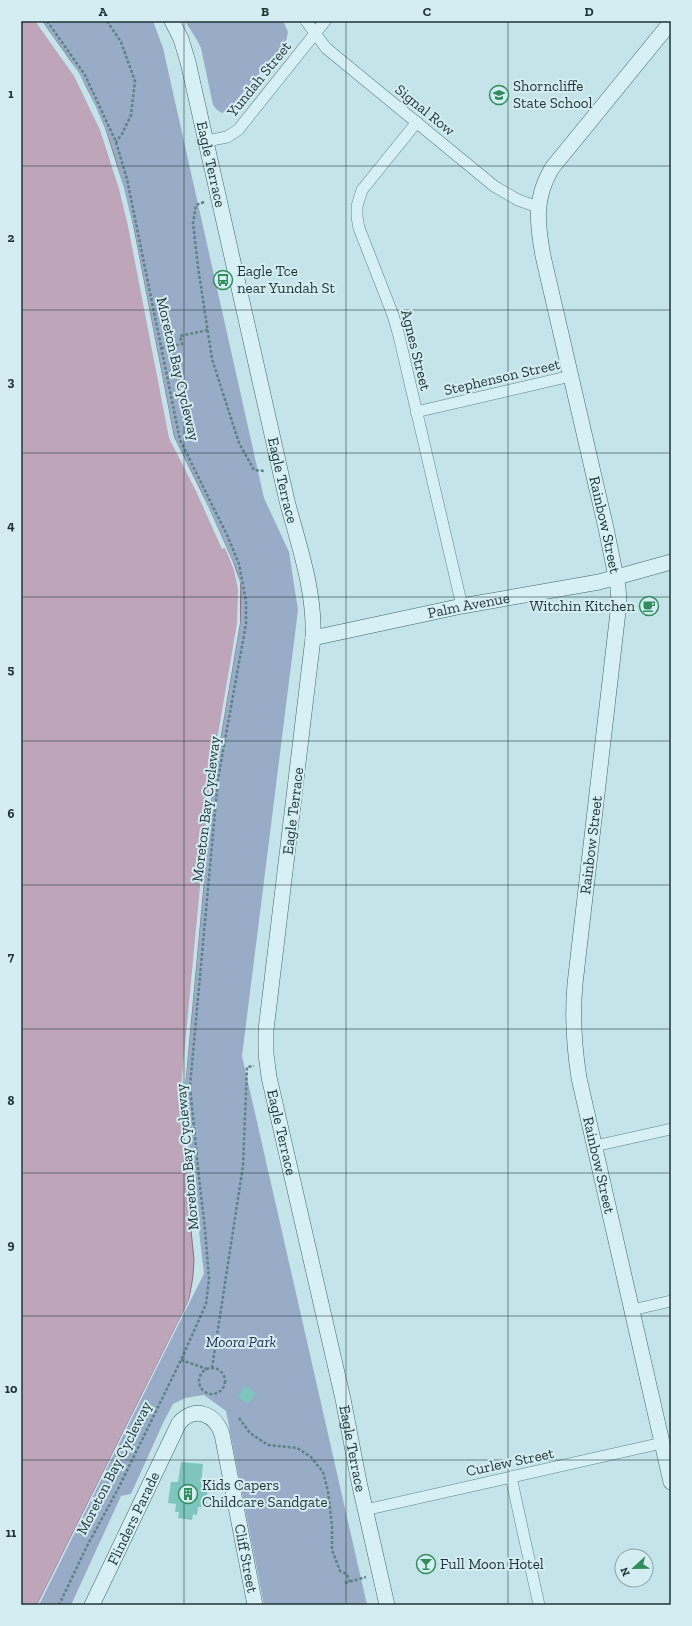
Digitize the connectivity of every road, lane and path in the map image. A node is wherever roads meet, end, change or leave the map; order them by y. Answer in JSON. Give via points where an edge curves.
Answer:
{"nodes":[{"id":1,"x":47,"y":21,"type":"edge"},
{"id":2,"x":107,"y":21,"type":"edge"},
{"id":3,"x":172,"y":21,"type":"edge"},
{"id":4,"x":306,"y":21,"type":"edge"},
{"id":5,"x":326,"y":21,"type":"edge"},
{"id":6,"x":671,"y":22,"type":"edge"},
{"id":7,"x":315,"y":34,"type":"junction"},
{"id":8,"x":417,"y":122,"type":"junction"},
{"id":9,"x":207,"y":141,"type":"junction"},
{"id":10,"x":116,"y":142,"type":"junction"},
{"id":11,"x":204,"y":202,"type":"dead end"},
{"id":12,"x":538,"y":207,"type":"junction"},
{"id":13,"x":208,"y":330,"type":"junction"},
{"id":14,"x":161,"y":348,"type":"junction"},
{"id":15,"x":571,"y":376,"type":"junction"},
{"id":16,"x":416,"y":412,"type":"junction"},
{"id":17,"x":264,"y":471,"type":"dead end"},
{"id":18,"x":671,"y":562,"type":"edge"},
{"id":19,"x":616,"y":577,"type":"junction"},
{"id":20,"x":462,"y":606,"type":"junction"},
{"id":21,"x":313,"y":638,"type":"junction"},
{"id":22,"x":256,"y":1066,"type":"dead end"},
{"id":23,"x":671,"y":1129,"type":"edge"},
{"id":24,"x":595,"y":1146,"type":"junction"},
{"id":25,"x":671,"y":1301,"type":"edge"},
{"id":26,"x":632,"y":1310,"type":"junction"},
{"id":27,"x":181,"y":1360,"type":"junction"},
{"id":28,"x":212,"y":1368,"type":"junction"},
{"id":29,"x":207,"y":1369,"type":"junction"},
{"id":30,"x":239,"y":1418,"type":"dead end"},
{"id":31,"x":175,"y":1431,"type":"joint"},
{"id":32,"x":662,"y":1444,"type":"junction"},
{"id":33,"x":511,"y":1477,"type":"junction"},
{"id":34,"x":671,"y":1482,"type":"edge"},
{"id":35,"x":365,"y":1510,"type":"junction"},
{"id":36,"x":366,"y":1577,"type":"dead end"},
{"id":37,"x":350,"y":1582,"type":"junction"},
{"id":38,"x":345,"y":1583,"type":"dead end"},
{"id":39,"x":59,"y":1605,"type":"edge"},
{"id":40,"x":92,"y":1605,"type":"edge"},
{"id":41,"x":255,"y":1605,"type":"edge"},
{"id":42,"x":387,"y":1605,"type":"edge"},
{"id":43,"x":539,"y":1605,"type":"edge"}],
"edges":[{"from":1,"to":10,"type":"path","name":"Moreton Bay Cycleway","via":[[85,75]]},
{"from":2,"to":10,"type":"path","via":[[121,42],[135,81],[131,115]]},
{"from":3,"to":9,"type":"street","name":"Eagle Terrace","via":[[184,50]]},
{"from":4,"to":7,"type":"street","name":"Signal Row"},
{"from":5,"to":7,"type":"street","name":"Yundah Street"},
{"from":6,"to":12,"type":"street","name":"Rainbow Street","via":[[560,156],[546,177]]},
{"from":7,"to":8,"type":"street","name":"Signal Row","via":[[326,48]]},
{"from":7,"to":9,"type":"street","name":"Yundah Street","via":[[238,130],[227,137]]},
{"from":8,"to":12,"type":"street","name":"Signal Row","via":[[494,186],[518,200]]},
{"from":8,"to":16,"type":"street","name":"Agnes Street","via":[[362,190],[357,206],[359,228],[393,315]]},
{"from":9,"to":21,"type":"street","name":"Eagle Terrace","via":[[287,501],[306,570],[312,607]]},
{"from":10,"to":14,"type":"path","name":"Moreton Bay Cycleway","via":[[127,179]]},
{"from":11,"to":13,"type":"path","via":[[196,205],[193,223]]},
{"from":12,"to":15,"type":"street","name":"Rainbow Street","via":[[539,236]]},
{"from":13,"to":14,"type":"path","via":[[180,336],[182,344]]},
{"from":13,"to":17,"type":"path","via":[[212,359],[239,443],[254,470]]},
{"from":14,"to":27,"type":"path","name":"Moreton Bay Cycleway","via":[[180,440],[239,564],[246,601],[246,624],[218,779],[190,1086],[209,1279],[206,1304]]},
{"from":15,"to":16,"type":"street","name":"Stephenson Street"},
{"from":15,"to":19,"type":"street","name":"Rainbow Street"},
{"from":16,"to":20,"type":"street","name":"Agnes Street"},
{"from":18,"to":19,"type":"street","name":"Palm Avenue"},
{"from":19,"to":20,"type":"street","name":"Palm Avenue"},
{"from":19,"to":24,"type":"street","name":"Rainbow Street","via":[[619,603],[572,1009],[575,1056]]},
{"from":20,"to":21,"type":"street","name":"Palm Avenue"},
{"from":21,"to":35,"type":"street","name":"Eagle Terrace","via":[[267,1023],[266,1054],[269,1077],[343,1399]]},
{"from":22,"to":28,"type":"path","via":[[247,1067],[243,1166]]},
{"from":23,"to":24,"type":"street"},
{"from":24,"to":26,"type":"street","name":"Rainbow Street"},
{"from":25,"to":26,"type":"street"},
{"from":26,"to":32,"type":"street","name":"Rainbow Street"},
{"from":27,"to":29,"type":"path"},
{"from":27,"to":39,"type":"path","name":"Moreton Bay Cycleway"},
{"from":28,"to":29,"type":"path"},
{"from":28,"to":29,"type":"path","via":[[224,1376],[225,1386],[218,1393],[208,1393],[200,1386],[200,1376]]},
{"from":30,"to":37,"type":"path","via":[[250,1433],[268,1445],[297,1448],[312,1457],[323,1472],[328,1491],[332,1550],[340,1571],[347,1574]]},
{"from":31,"to":40,"type":"street","name":"Flinders Parade"},
{"from":31,"to":41,"type":"street","name":"Cliff Street","via":[[184,1418],[197,1413],[214,1420],[219,1426]]},
{"from":32,"to":33,"type":"street","name":"Curlew Street"},
{"from":32,"to":34,"type":"street","name":"Rainbow Street"},
{"from":33,"to":35,"type":"street","name":"Curlew Street"},
{"from":33,"to":43,"type":"street"},
{"from":35,"to":42,"type":"street","name":"Eagle Terrace"},
{"from":36,"to":37,"type":"path"},
{"from":37,"to":38,"type":"path"}]}
